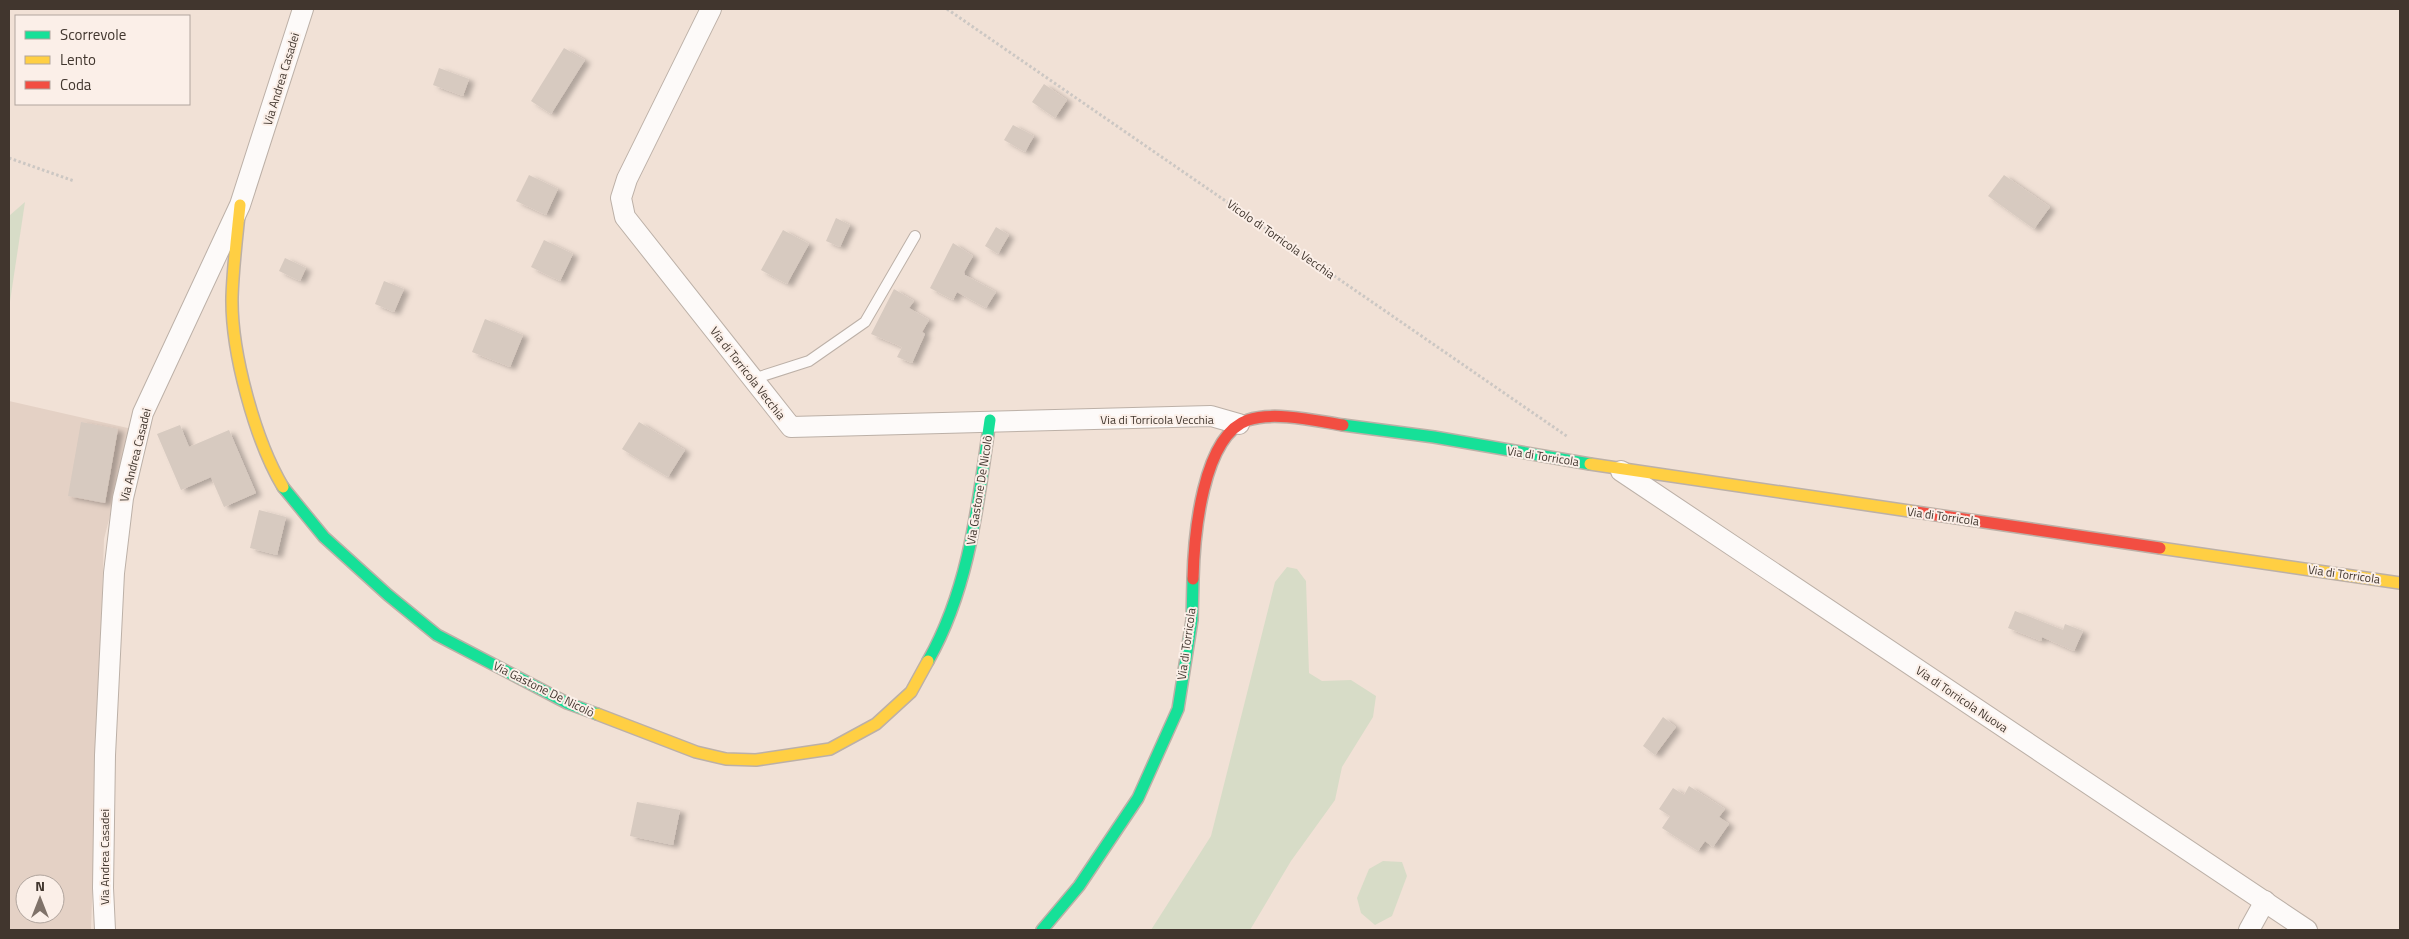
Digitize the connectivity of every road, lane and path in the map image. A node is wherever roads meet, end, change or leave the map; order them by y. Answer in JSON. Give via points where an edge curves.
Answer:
{"nodes":[{"id":1,"x":303,"y":9,"type":"edge"},
{"id":2,"x":947,"y":9,"type":"edge"},
{"id":3,"x":706,"y":11,"type":"edge"},
{"id":4,"x":9,"y":158,"type":"edge"},
{"id":5,"x":74,"y":181,"type":"dead end"},
{"id":6,"x":240,"y":205,"type":"junction"},
{"id":7,"x":915,"y":236,"type":"dead end"},
{"id":8,"x":753,"y":379,"type":"junction"},
{"id":9,"x":990,"y":420,"type":"junction"},
{"id":10,"x":1239,"y":424,"type":"junction"},
{"id":11,"x":1576,"y":442,"type":"dead end"},
{"id":12,"x":1616,"y":468,"type":"junction"},
{"id":13,"x":2400,"y":582,"type":"edge"},
{"id":14,"x":2265,"y":901,"type":"junction"},
{"id":15,"x":105,"y":930,"type":"edge"},
{"id":16,"x":1042,"y":930,"type":"edge"},
{"id":17,"x":2249,"y":930,"type":"edge"},
{"id":18,"x":2308,"y":930,"type":"edge"}],
"edges":[{"from":1,"to":6,"type":"street","name":"Via Andrea Casadei"},
{"from":2,"to":11,"type":"path","name":"Vicolo di Torricola Vecchia"},
{"from":3,"to":8,"type":"street","name":"Via di Torricola Vecchia","via":[[621,198],[625,217]]},
{"from":4,"to":5,"type":"path"},
{"from":6,"to":9,"type":"street","name":"Via Gastone De Nicolò","via":[[232,298],[238,360],[258,431],[282,486],[324,537],[388,596],[437,635],[567,703],[696,752],[726,759],[756,760],[830,749],[876,724],[911,692],[937,646],[958,593],[974,534]]},
{"from":6,"to":15,"type":"street","name":"Via Andrea Casadei","via":[[143,413],[123,498],[114,573],[105,755]]},
{"from":7,"to":8,"type":"lane","via":[[864,322],[809,361]]},
{"from":8,"to":9,"type":"street","name":"Via di Torricola Vecchia","via":[[791,427]]},
{"from":9,"to":10,"type":"street","name":"Via di Torricola Vecchia","via":[[1211,416]]},
{"from":10,"to":12,"type":"street","name":"Via di Torricola","via":[[1266,417],[1299,419],[1434,437]]},
{"from":10,"to":16,"type":"street","name":"Via di Torricola","via":[[1220,443],[1203,488],[1193,569],[1192,620],[1178,709],[1138,798],[1079,886]]},
{"from":12,"to":13,"type":"street","name":"Via di Torricola"},
{"from":12,"to":14,"type":"street","name":"Via di Torricola Nuova"},
{"from":14,"to":17,"type":"street"},
{"from":14,"to":18,"type":"street","name":"Via di Torricola Nuova"}]}
